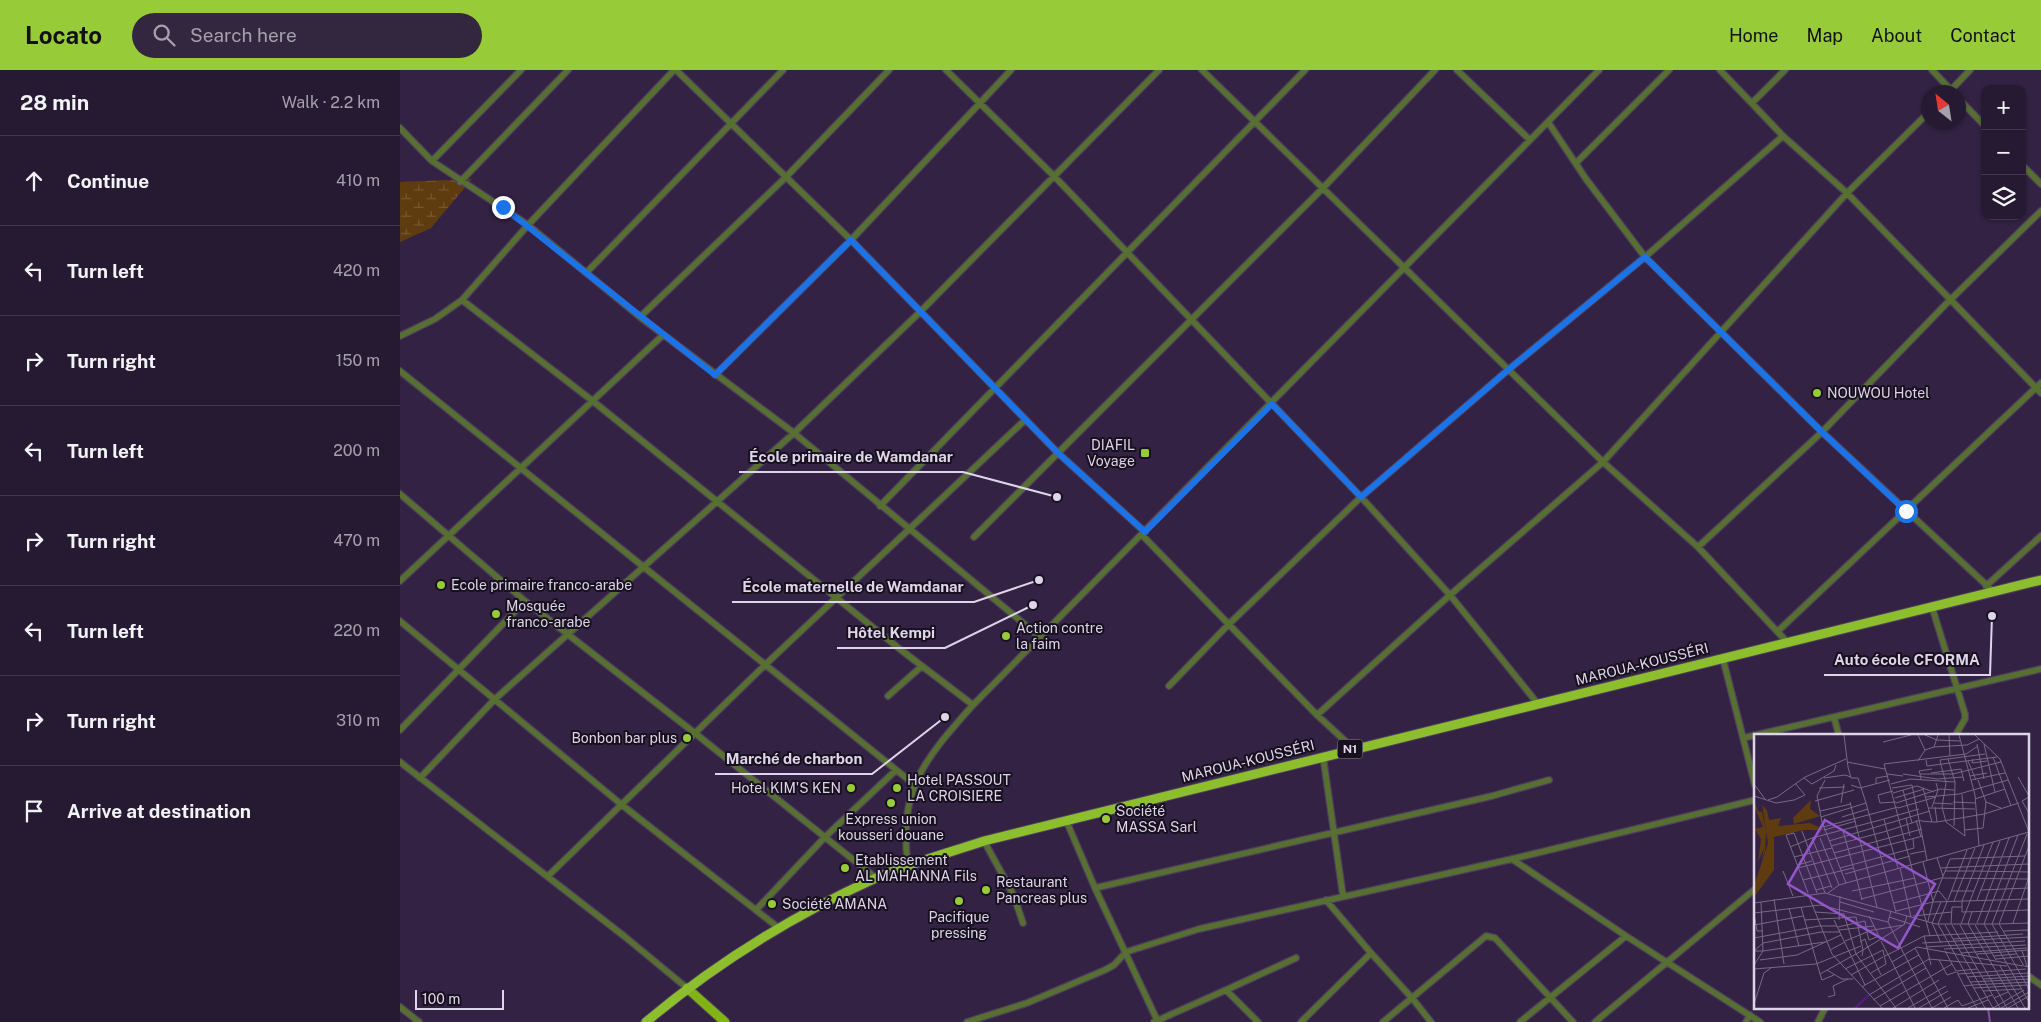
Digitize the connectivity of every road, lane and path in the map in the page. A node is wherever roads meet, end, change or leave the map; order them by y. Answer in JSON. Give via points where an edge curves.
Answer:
{"nodes":[{"id":1,"x":521,"y":70,"type":"edge"},
{"id":2,"x":568,"y":70,"type":"edge"},
{"id":3,"x":675,"y":70,"type":"edge"},
{"id":4,"x":783,"y":70,"type":"edge"},
{"id":5,"x":889,"y":70,"type":"edge"},
{"id":6,"x":946,"y":70,"type":"edge"},
{"id":7,"x":1011,"y":70,"type":"edge"},
{"id":8,"x":1160,"y":70,"type":"edge"},
{"id":9,"x":1202,"y":70,"type":"edge"},
{"id":10,"x":1305,"y":70,"type":"edge"},
{"id":11,"x":1435,"y":70,"type":"edge"},
{"id":12,"x":1457,"y":70,"type":"edge"},
{"id":13,"x":1599,"y":70,"type":"edge"},
{"id":14,"x":1670,"y":70,"type":"edge"},
{"id":15,"x":1720,"y":70,"type":"edge"},
{"id":16,"x":1785,"y":70,"type":"edge"},
{"id":17,"x":1932,"y":70,"type":"edge"},
{"id":18,"x":1970,"y":70,"type":"edge"},
{"id":19,"x":1945,"y":85,"type":"edge"},
{"id":20,"x":1957,"y":85,"type":"edge"},
{"id":21,"x":980,"y":103,"type":"junction"},
{"id":22,"x":1752,"y":103,"type":"junction"},
{"id":23,"x":1966,"y":106,"type":"edge"},
{"id":24,"x":1921,"y":120,"type":"edge"},
{"id":25,"x":1254,"y":122,"type":"junction"},
{"id":26,"x":1548,"y":122,"type":"junction"},
{"id":27,"x":1981,"y":122,"type":"edge"},
{"id":28,"x":730,"y":124,"type":"junction"},
{"id":29,"x":400,"y":128,"type":"edge"},
{"id":30,"x":1783,"y":136,"type":"junction"},
{"id":31,"x":1530,"y":140,"type":"junction"},
{"id":32,"x":432,"y":161,"type":"junction"},
{"id":33,"x":1576,"y":163,"type":"junction"},
{"id":34,"x":2026,"y":169,"type":"edge"},
{"id":35,"x":786,"y":177,"type":"junction"},
{"id":36,"x":1055,"y":177,"type":"junction"},
{"id":37,"x":460,"y":182,"type":"junction"},
{"id":38,"x":2041,"y":184,"type":"edge"},
{"id":39,"x":1322,"y":189,"type":"junction"},
{"id":40,"x":1847,"y":193,"type":"junction"},
{"id":41,"x":2041,"y":211,"type":"edge"},
{"id":42,"x":528,"y":225,"type":"junction"},
{"id":43,"x":851,"y":240,"type":"junction"},
{"id":44,"x":1126,"y":253,"type":"junction"},
{"id":45,"x":1645,"y":257,"type":"junction"},
{"id":46,"x":1403,"y":268,"type":"junction"},
{"id":47,"x":586,"y":273,"type":"junction"},
{"id":48,"x":462,"y":300,"type":"junction"},
{"id":49,"x":1950,"y":300,"type":"junction"},
{"id":50,"x":920,"y":312,"type":"junction"},
{"id":51,"x":640,"y":318,"type":"junction"},
{"id":52,"x":1192,"y":320,"type":"junction"},
{"id":53,"x":1720,"y":333,"type":"junction"},
{"id":54,"x":663,"y":335,"type":"junction"},
{"id":55,"x":400,"y":336,"type":"edge"},
{"id":56,"x":1508,"y":370,"type":"junction"},
{"id":57,"x":400,"y":371,"type":"edge"},
{"id":58,"x":715,"y":375,"type":"junction"},
{"id":59,"x":2041,"y":383,"type":"edge"},
{"id":60,"x":2036,"y":388,"type":"junction"},
{"id":61,"x":995,"y":389,"type":"junction"},
{"id":62,"x":2041,"y":393,"type":"edge"},
{"id":63,"x":594,"y":402,"type":"junction"},
{"id":64,"x":1272,"y":404,"type":"junction"},
{"id":65,"x":1025,"y":420,"type":"junction"},
{"id":66,"x":1822,"y":432,"type":"junction"},
{"id":67,"x":794,"y":433,"type":"junction"},
{"id":68,"x":1058,"y":453,"type":"junction"},
{"id":69,"x":1603,"y":462,"type":"junction"},
{"id":70,"x":522,"y":469,"type":"junction"},
{"id":71,"x":400,"y":494,"type":"edge"},
{"id":72,"x":1361,"y":497,"type":"junction"},
{"id":73,"x":720,"y":502,"type":"junction"},
{"id":74,"x":880,"y":506,"type":"junction"},
{"id":75,"x":1906,"y":511,"type":"junction"},
{"id":76,"x":908,"y":529,"type":"junction"},
{"id":77,"x":1144,"y":534,"type":"junction"},
{"id":78,"x":450,"y":535,"type":"junction"},
{"id":79,"x":2041,"y":536,"type":"edge"},
{"id":80,"x":974,"y":537,"type":"dead end"},
{"id":81,"x":1698,"y":547,"type":"junction"},
{"id":82,"x":645,"y":567,"type":"junction"},
{"id":83,"x":2041,"y":580,"type":"edge"},
{"id":84,"x":400,"y":581,"type":"edge"},
{"id":85,"x":1986,"y":586,"type":"junction"},
{"id":86,"x":1994,"y":592,"type":"junction"},
{"id":87,"x":1450,"y":595,"type":"junction"},
{"id":88,"x":837,"y":598,"type":"junction"},
{"id":89,"x":525,"y":601,"type":"junction"},
{"id":90,"x":1932,"y":607,"type":"junction"},
{"id":91,"x":400,"y":621,"type":"edge"},
{"id":92,"x":1229,"y":624,"type":"junction"},
{"id":93,"x":1778,"y":631,"type":"junction"},
{"id":94,"x":569,"y":635,"type":"junction"},
{"id":95,"x":1040,"y":637,"type":"junction"},
{"id":96,"x":1788,"y":643,"type":"junction"},
{"id":97,"x":1723,"y":659,"type":"junction"},
{"id":98,"x":766,"y":664,"type":"junction"},
{"id":99,"x":922,"y":666,"type":"junction"},
{"id":100,"x":2041,"y":669,"type":"edge"},
{"id":101,"x":458,"y":670,"type":"junction"},
{"id":102,"x":1169,"y":686,"type":"dead end"},
{"id":103,"x":1957,"y":689,"type":"junction"},
{"id":104,"x":888,"y":696,"type":"dead end"},
{"id":105,"x":495,"y":699,"type":"junction"},
{"id":106,"x":1538,"y":704,"type":"junction"},
{"id":107,"x":973,"y":705,"type":"junction"},
{"id":108,"x":1317,"y":715,"type":"junction"},
{"id":109,"x":1834,"y":717,"type":"junction"},
{"id":110,"x":400,"y":730,"type":"edge"},
{"id":111,"x":696,"y":734,"type":"junction"},
{"id":112,"x":1760,"y":734,"type":"edge"},
{"id":113,"x":1838,"y":734,"type":"edge"},
{"id":114,"x":1956,"y":734,"type":"edge"},
{"id":115,"x":1754,"y":735,"type":"edge"},
{"id":116,"x":1743,"y":738,"type":"junction"},
{"id":117,"x":1354,"y":749,"type":"junction"},
{"id":118,"x":1323,"y":756,"type":"junction"},
{"id":119,"x":400,"y":762,"type":"edge"},
{"id":120,"x":895,"y":771,"type":"junction"},
{"id":121,"x":420,"y":778,"type":"junction"},
{"id":122,"x":1549,"y":780,"type":"dead end"},
{"id":123,"x":1754,"y":781,"type":"edge"},
{"id":124,"x":915,"y":785,"type":"junction"},
{"id":125,"x":1754,"y":800,"type":"edge"},
{"id":126,"x":622,"y":805,"type":"junction"},
{"id":127,"x":1066,"y":820,"type":"junction"},
{"id":128,"x":1335,"y":833,"type":"junction"},
{"id":129,"x":825,"y":838,"type":"junction"},
{"id":130,"x":984,"y":841,"type":"junction"},
{"id":131,"x":1512,"y":859,"type":"junction"},
{"id":132,"x":908,"y":865,"type":"junction"},
{"id":133,"x":548,"y":876,"type":"junction"},
{"id":134,"x":876,"y":878,"type":"junction"},
{"id":135,"x":1095,"y":888,"type":"junction"},
{"id":136,"x":1754,"y":890,"type":"edge"},
{"id":137,"x":1343,"y":896,"type":"junction"},
{"id":138,"x":1326,"y":900,"type":"junction"},
{"id":139,"x":756,"y":910,"type":"junction"},
{"id":140,"x":1023,"y":923,"type":"dead end"},
{"id":141,"x":780,"y":929,"type":"junction"},
{"id":142,"x":1626,"y":936,"type":"junction"},
{"id":143,"x":1126,"y":952,"type":"junction"},
{"id":144,"x":1372,"y":953,"type":"junction"},
{"id":145,"x":1296,"y":958,"type":"dead end"},
{"id":146,"x":1668,"y":962,"type":"junction"},
{"id":147,"x":2028,"y":976,"type":"edge"},
{"id":148,"x":2041,"y":985,"type":"edge"},
{"id":149,"x":687,"y":988,"type":"junction"},
{"id":150,"x":1226,"y":990,"type":"junction"},
{"id":151,"x":1412,"y":998,"type":"junction"},
{"id":152,"x":1552,"y":998,"type":"junction"},
{"id":153,"x":400,"y":1007,"type":"edge"},
{"id":154,"x":1824,"y":1010,"type":"edge"},
{"id":155,"x":1750,"y":1015,"type":"junction"},
{"id":156,"x":419,"y":1022,"type":"edge"},
{"id":157,"x":646,"y":1022,"type":"edge"},
{"id":158,"x":725,"y":1022,"type":"edge"},
{"id":159,"x":968,"y":1022,"type":"edge"},
{"id":160,"x":1156,"y":1022,"type":"edge"},
{"id":161,"x":1258,"y":1022,"type":"edge"},
{"id":162,"x":1301,"y":1022,"type":"edge"},
{"id":163,"x":1383,"y":1022,"type":"edge"},
{"id":164,"x":1431,"y":1022,"type":"edge"},
{"id":165,"x":1520,"y":1022,"type":"edge"},
{"id":166,"x":1573,"y":1022,"type":"edge"},
{"id":167,"x":1595,"y":1022,"type":"edge"},
{"id":168,"x":1746,"y":1022,"type":"edge"},
{"id":169,"x":1760,"y":1022,"type":"edge"},
{"id":170,"x":1818,"y":1022,"type":"edge"}],
"edges":[{"from":1,"to":32,"type":"street"},
{"from":2,"to":37,"type":"street"},
{"from":3,"to":28,"type":"street"},
{"from":3,"to":42,"type":"street"},
{"from":4,"to":28,"type":"street"},
{"from":5,"to":35,"type":"street"},
{"from":6,"to":21,"type":"street"},
{"from":7,"to":21,"type":"street"},
{"from":8,"to":36,"type":"street"},
{"from":9,"to":25,"type":"street"},
{"from":10,"to":25,"type":"street"},
{"from":11,"to":39,"type":"street"},
{"from":12,"to":31,"type":"street"},
{"from":13,"to":26,"type":"street"},
{"from":14,"to":33,"type":"street"},
{"from":15,"to":22,"type":"street"},
{"from":16,"to":22,"type":"street"},
{"from":17,"to":19,"type":"street"},
{"from":18,"to":20,"type":"street"},
{"from":21,"to":36,"type":"street"},
{"from":21,"to":43,"type":"street"},
{"from":22,"to":30,"type":"street"},
{"from":23,"to":27,"type":"street"},
{"from":24,"to":40,"type":"street"},
{"from":25,"to":39,"type":"street"},
{"from":25,"to":44,"type":"street"},
{"from":26,"to":31,"type":"street"},
{"from":26,"to":33,"type":"street"},
{"from":28,"to":35,"type":"street"},
{"from":28,"to":47,"type":"street"},
{"from":29,"to":32,"type":"street"},
{"from":30,"to":40,"type":"street"},
{"from":30,"to":45,"type":"street"},
{"from":31,"to":46,"type":"street"},
{"from":32,"to":37,"type":"street"},
{"from":33,"to":45,"type":"street"},
{"from":34,"to":38,"type":"street"},
{"from":35,"to":43,"type":"street"},
{"from":35,"to":51,"type":"street"},
{"from":36,"to":44,"type":"street"},
{"from":36,"to":50,"type":"street"},
{"from":37,"to":42,"type":"street"},
{"from":39,"to":46,"type":"street"},
{"from":39,"to":52,"type":"street"},
{"from":40,"to":49,"type":"street"},
{"from":40,"to":53,"type":"street"},
{"from":41,"to":49,"type":"street"},
{"from":42,"to":47,"type":"street"},
{"from":42,"to":48,"type":"street"},
{"from":43,"to":50,"type":"street"},
{"from":43,"to":58,"type":"street"},
{"from":44,"to":52,"type":"street"},
{"from":44,"to":61,"type":"street"},
{"from":45,"to":53,"type":"street"},
{"from":45,"to":56,"type":"street"},
{"from":46,"to":56,"type":"street"},
{"from":46,"to":64,"type":"street"},
{"from":47,"to":51,"type":"street"},
{"from":48,"to":55,"type":"street","via":[[435,319]]},
{"from":48,"to":63,"type":"street"},
{"from":49,"to":60,"type":"street"},
{"from":49,"to":66,"type":"street"},
{"from":50,"to":61,"type":"street"},
{"from":50,"to":67,"type":"street"},
{"from":51,"to":54,"type":"street"},
{"from":52,"to":64,"type":"street"},
{"from":52,"to":68,"type":"street"},
{"from":53,"to":66,"type":"street"},
{"from":53,"to":69,"type":"street"},
{"from":54,"to":58,"type":"street"},
{"from":54,"to":63,"type":"street"},
{"from":56,"to":69,"type":"street"},
{"from":56,"to":72,"type":"street"},
{"from":57,"to":70,"type":"street"},
{"from":58,"to":67,"type":"street"},
{"from":59,"to":60,"type":"street"},
{"from":60,"to":62,"type":"street"},
{"from":60,"to":75,"type":"street"},
{"from":61,"to":65,"type":"street"},
{"from":61,"to":74,"type":"street"},
{"from":63,"to":70,"type":"street"},
{"from":63,"to":73,"type":"street"},
{"from":64,"to":72,"type":"street"},
{"from":64,"to":77,"type":"street"},
{"from":65,"to":68,"type":"street"},
{"from":65,"to":76,"type":"street"},
{"from":66,"to":75,"type":"street"},
{"from":66,"to":81,"type":"street"},
{"from":67,"to":73,"type":"street"},
{"from":67,"to":74,"type":"street"},
{"from":68,"to":77,"type":"street"},
{"from":68,"to":80,"type":"street"},
{"from":69,"to":81,"type":"street"},
{"from":69,"to":87,"type":"street"},
{"from":70,"to":78,"type":"street"},
{"from":70,"to":82,"type":"street"},
{"from":71,"to":78,"type":"street"},
{"from":72,"to":87,"type":"street"},
{"from":72,"to":92,"type":"street"},
{"from":73,"to":82,"type":"street"},
{"from":73,"to":88,"type":"street"},
{"from":74,"to":76,"type":"street"},
{"from":75,"to":85,"type":"street"},
{"from":75,"to":93,"type":"street"},
{"from":76,"to":88,"type":"street"},
{"from":76,"to":95,"type":"street"},
{"from":77,"to":92,"type":"street"},
{"from":77,"to":95,"type":"street"},
{"from":78,"to":84,"type":"street"},
{"from":78,"to":89,"type":"street"},
{"from":79,"to":85,"type":"street"},
{"from":81,"to":93,"type":"street"},
{"from":82,"to":94,"type":"street"},
{"from":82,"to":98,"type":"street"},
{"from":83,"to":86,"type":"highway","name":"MAROUA-KOUSSÉRI","number":"N1"},
{"from":85,"to":86,"type":"street"},
{"from":86,"to":90,"type":"highway","name":"MAROUA-KOUSSÉRI","number":"N1"},
{"from":87,"to":106,"type":"street"},
{"from":87,"to":108,"type":"street"},
{"from":88,"to":98,"type":"street"},
{"from":88,"to":99,"type":"street"},
{"from":89,"to":94,"type":"street"},
{"from":89,"to":101,"type":"street"},
{"from":90,"to":96,"type":"highway","name":"MAROUA-KOUSSÉRI","number":"N1"},
{"from":90,"to":103,"type":"street"},
{"from":91,"to":101,"type":"street"},
{"from":92,"to":102,"type":"street"},
{"from":92,"to":108,"type":"street"},
{"from":93,"to":96,"type":"street"},
{"from":94,"to":105,"type":"street"},
{"from":94,"to":111,"type":"street"},
{"from":95,"to":107,"type":"street"},
{"from":96,"to":97,"type":"highway","name":"MAROUA-KOUSSÉRI","number":"N1"},
{"from":97,"to":106,"type":"highway","name":"MAROUA-KOUSSÉRI","number":"N1"},
{"from":97,"to":116,"type":"street"},
{"from":98,"to":111,"type":"street"},
{"from":98,"to":120,"type":"street"},
{"from":99,"to":104,"type":"street"},
{"from":99,"to":107,"type":"street"},
{"from":100,"to":103,"type":"street"},
{"from":101,"to":105,"type":"street"},
{"from":101,"to":110,"type":"street"},
{"from":103,"to":109,"type":"street"},
{"from":103,"to":114,"type":"street","via":[[1965,719]]},
{"from":105,"to":121,"type":"street"},
{"from":105,"to":126,"type":"street"},
{"from":106,"to":117,"type":"highway","name":"MAROUA-KOUSSÉRI","number":"N1"},
{"from":107,"to":124,"type":"street","via":[[935,748]]},
{"from":108,"to":117,"type":"street"},
{"from":109,"to":112,"type":"street"},
{"from":109,"to":113,"type":"street"},
{"from":111,"to":126,"type":"street"},
{"from":111,"to":129,"type":"street"},
{"from":115,"to":116,"type":"street"},
{"from":116,"to":123,"type":"street"},
{"from":117,"to":118,"type":"highway","name":"MAROUA-KOUSSÉRI","number":"N1"},
{"from":118,"to":127,"type":"highway","name":"MAROUA-KOUSSÉRI","number":"N1"},
{"from":118,"to":128,"type":"street"},
{"from":119,"to":121,"type":"street"},
{"from":120,"to":124,"type":"street"},
{"from":120,"to":129,"type":"street"},
{"from":121,"to":133,"type":"street"},
{"from":122,"to":128,"type":"street"},
{"from":124,"to":132,"type":"street","via":[[906,820]]},
{"from":125,"to":131,"type":"street"},
{"from":126,"to":133,"type":"street"},
{"from":126,"to":139,"type":"street"},
{"from":127,"to":130,"type":"highway","name":"MAROUA-KOUSSÉRI","number":"N1"},
{"from":127,"to":135,"type":"street"},
{"from":128,"to":135,"type":"street"},
{"from":128,"to":137,"type":"street"},
{"from":129,"to":134,"type":"street"},
{"from":129,"to":139,"type":"street"},
{"from":130,"to":132,"type":"highway","name":"MAROUA-KOUSSÉRI","number":"N1"},
{"from":130,"to":140,"type":"street","via":[[1013,894]]},
{"from":131,"to":137,"type":"street"},
{"from":131,"to":142,"type":"street"},
{"from":132,"to":134,"type":"highway","name":"MAROUA-KOUSSÉRI","number":"N1"},
{"from":133,"to":149,"type":"street"},
{"from":134,"to":141,"type":"highway","name":"MAROUA-KOUSSÉRI","number":"N1"},
{"from":135,"to":143,"type":"street"},
{"from":136,"to":146,"type":"street"},
{"from":137,"to":138,"type":"street"},
{"from":138,"to":143,"type":"street","via":[[1199,929]]},
{"from":138,"to":144,"type":"street"},
{"from":139,"to":141,"type":"street"},
{"from":141,"to":149,"type":"highway","name":"MAROUA-KOUSSÉRI","number":"N1"},
{"from":142,"to":146,"type":"street"},
{"from":142,"to":152,"type":"street"},
{"from":143,"to":159,"type":"street","via":[[1105,970],[1027,1003]]},
{"from":143,"to":160,"type":"street"},
{"from":144,"to":151,"type":"street"},
{"from":144,"to":162,"type":"street"},
{"from":145,"to":150,"type":"street"},
{"from":146,"to":155,"type":"street"},
{"from":146,"to":167,"type":"street"},
{"from":147,"to":148,"type":"street"},
{"from":149,"to":157,"type":"highway","name":"MAROUA-KOUSSÉRI","number":"N1"},
{"from":149,"to":158,"type":"main road"},
{"from":150,"to":160,"type":"street"},
{"from":150,"to":161,"type":"street"},
{"from":151,"to":152,"type":"street","via":[[1486,936],[1495,938]]},
{"from":151,"to":163,"type":"street"},
{"from":151,"to":164,"type":"street"},
{"from":152,"to":165,"type":"street"},
{"from":152,"to":166,"type":"street"},
{"from":153,"to":156,"type":"street"},
{"from":154,"to":170,"type":"street"},
{"from":155,"to":168,"type":"street"},
{"from":155,"to":169,"type":"street"}]}
